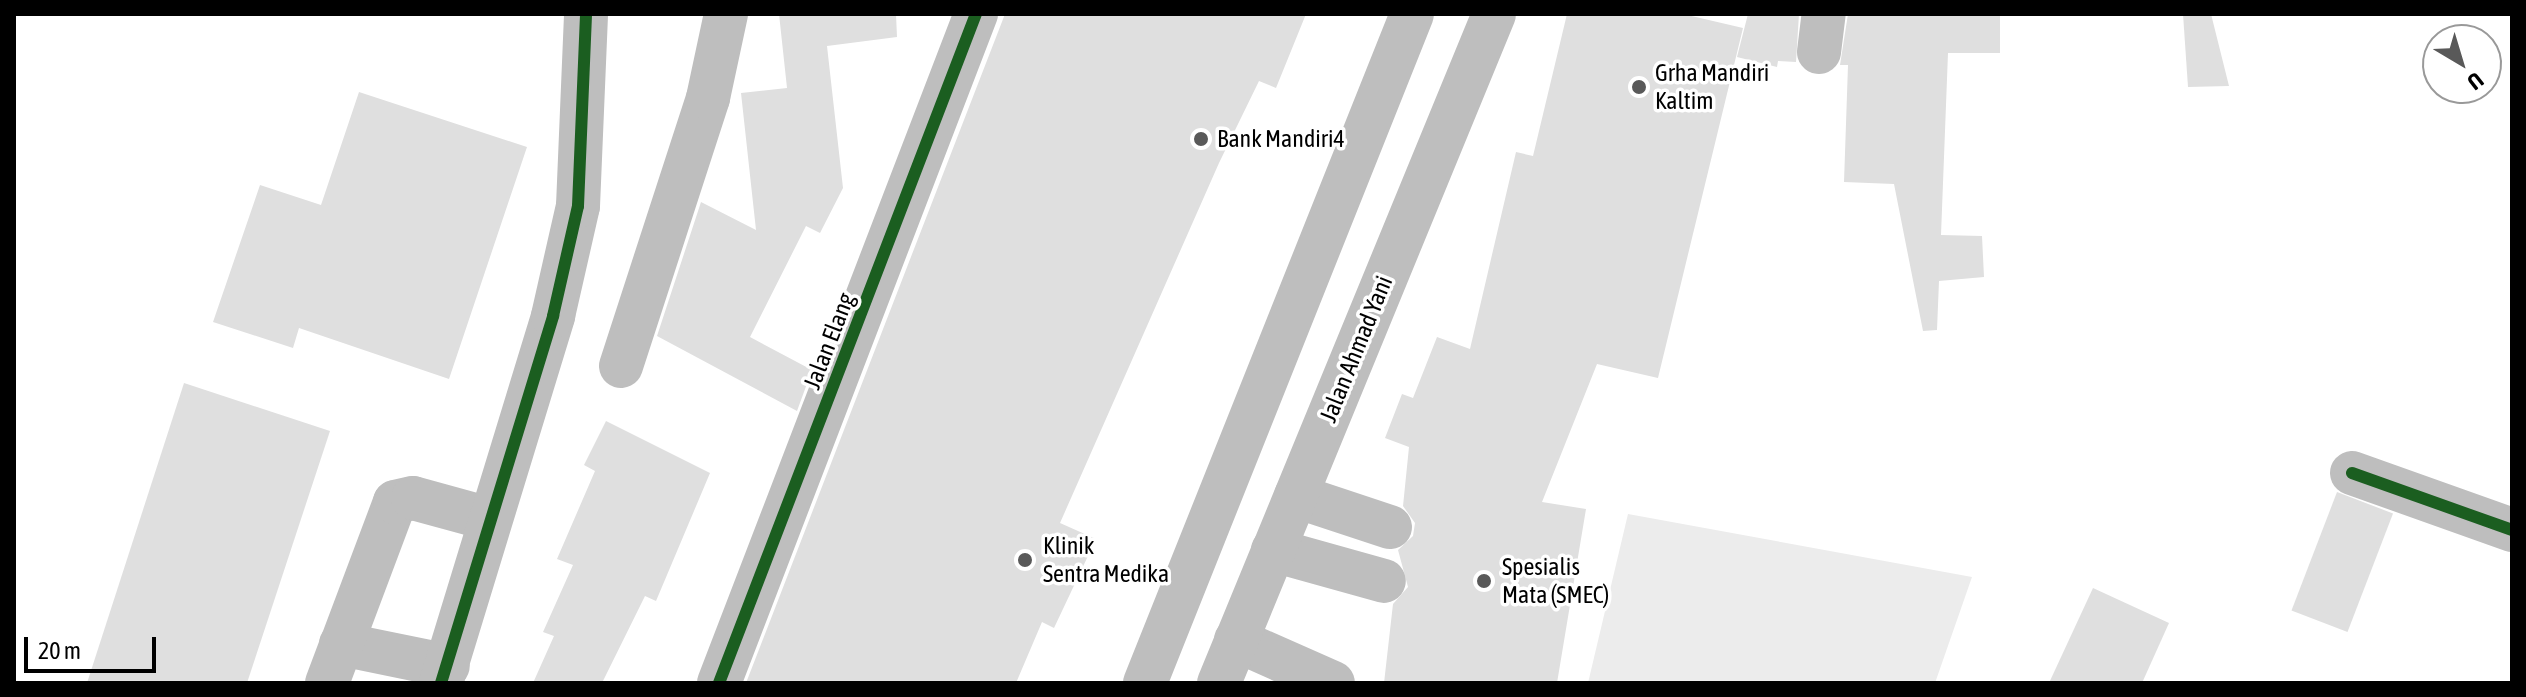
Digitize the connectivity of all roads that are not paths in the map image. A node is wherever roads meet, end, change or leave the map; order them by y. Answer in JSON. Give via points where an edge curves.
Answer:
{"nodes":[{"id":1,"x":586,"y":14,"type":"edge"},
{"id":2,"x":726,"y":14,"type":"edge"},
{"id":3,"x":976,"y":14,"type":"edge"},
{"id":4,"x":1412,"y":14,"type":"edge"},
{"id":5,"x":1494,"y":14,"type":"edge"},
{"id":6,"x":621,"y":366,"type":"dead end"},
{"id":7,"x":2352,"y":473,"type":"dead end"},
{"id":8,"x":1296,"y":496,"type":"junction"},
{"id":9,"x":490,"y":519,"type":"junction"},
{"id":10,"x":1390,"y":527,"type":"dead end"},
{"id":11,"x":2512,"y":530,"type":"edge"},
{"id":12,"x":1273,"y":550,"type":"junction"},
{"id":13,"x":1384,"y":581,"type":"dead end"},
{"id":14,"x":1236,"y":640,"type":"junction"},
{"id":15,"x":334,"y":664,"type":"edge"},
{"id":16,"x":445,"y":675,"type":"edge"},
{"id":17,"x":719,"y":683,"type":"edge"},
{"id":18,"x":1145,"y":683,"type":"edge"},
{"id":19,"x":1219,"y":683,"type":"edge"},
{"id":20,"x":1333,"y":683,"type":"edge"}],
"edges":[{"from":1,"to":9,"type":"street","via":[[578,206],[553,316]]},
{"from":2,"to":6,"type":"street","via":[[708,98]]},
{"from":3,"to":17,"type":"street","name":"Jalan Elang"},
{"from":4,"to":18,"type":"street"},
{"from":5,"to":8,"type":"street","name":"Jalan Ahmad Yani"},
{"from":7,"to":11,"type":"street"},
{"from":8,"to":10,"type":"street"},
{"from":8,"to":12,"type":"street","name":"Jalan Ahmad Yani"},
{"from":9,"to":15,"type":"street","via":[[413,498],[395,502]]},
{"from":9,"to":16,"type":"street"},
{"from":12,"to":13,"type":"street"},
{"from":12,"to":14,"type":"street","name":"Jalan Ahmad Yani"},
{"from":14,"to":19,"type":"street","name":"Jalan Ahmad Yani"},
{"from":14,"to":20,"type":"street"},
{"from":15,"to":16,"type":"street"}]}
